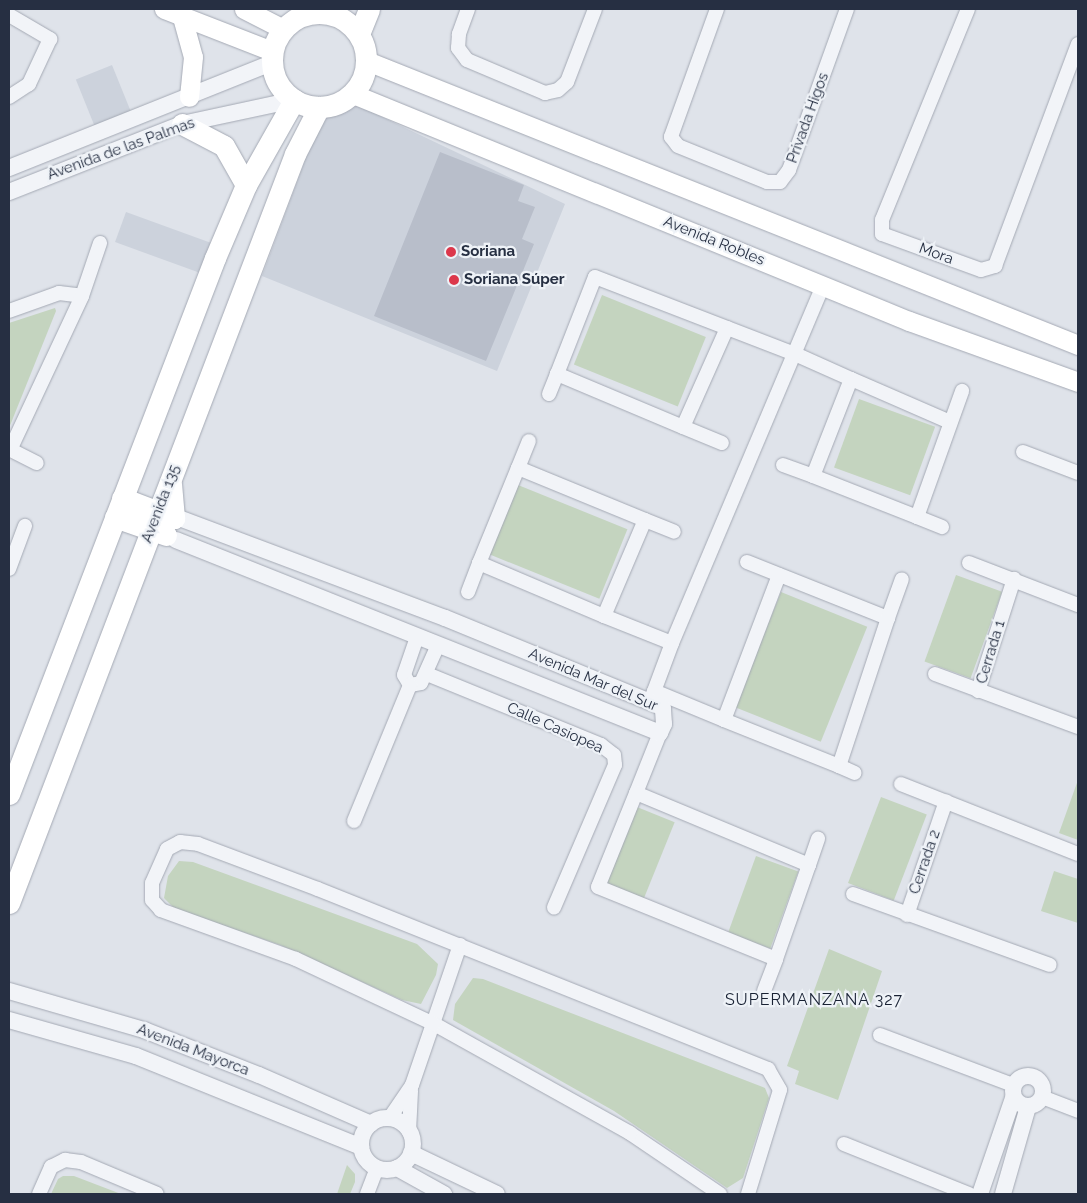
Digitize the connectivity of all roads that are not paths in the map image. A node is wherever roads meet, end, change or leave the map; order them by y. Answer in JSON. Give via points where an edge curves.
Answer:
{"nodes":[{"id":1,"x":164,"y":9,"type":"edge"},
{"id":2,"x":244,"y":9,"type":"edge"},
{"id":3,"x":369,"y":9,"type":"edge"},
{"id":4,"x":468,"y":9,"type":"edge"},
{"id":5,"x":595,"y":9,"type":"edge"},
{"id":6,"x":718,"y":9,"type":"edge"},
{"id":7,"x":847,"y":9,"type":"edge"},
{"id":8,"x":968,"y":9,"type":"edge"},
{"id":9,"x":323,"y":11,"type":"edge"},
{"id":10,"x":9,"y":15,"type":"edge"},
{"id":11,"x":182,"y":17,"type":"junction"},
{"id":12,"x":283,"y":29,"type":"junction"},
{"id":13,"x":359,"y":34,"type":"junction"},
{"id":14,"x":1078,"y":44,"type":"edge"},
{"id":15,"x":272,"y":57,"type":"junction"},
{"id":16,"x":367,"y":61,"type":"junction"},
{"id":17,"x":353,"y":94,"type":"junction"},
{"id":18,"x":9,"y":97,"type":"edge"},
{"id":19,"x":189,"y":97,"type":"junction"},
{"id":20,"x":294,"y":100,"type":"junction"},
{"id":21,"x":319,"y":107,"type":"junction"},
{"id":22,"x":158,"y":110,"type":"junction"},
{"id":23,"x":124,"y":124,"type":"junction"},
{"id":24,"x":174,"y":127,"type":"junction"},
{"id":25,"x":133,"y":143,"type":"junction"},
{"id":26,"x":9,"y":168,"type":"edge"},
{"id":27,"x":246,"y":185,"type":"junction"},
{"id":28,"x":9,"y":192,"type":"edge"},
{"id":29,"x":237,"y":209,"type":"junction"},
{"id":30,"x":269,"y":222,"type":"junction"},
{"id":31,"x":100,"y":243,"type":"dead end"},
{"id":32,"x":823,"y":286,"type":"junction"},
{"id":33,"x":82,"y":296,"type":"junction"},
{"id":34,"x":9,"y":311,"type":"edge"},
{"id":35,"x":727,"y":328,"type":"junction"},
{"id":36,"x":1078,"y":345,"type":"edge"},
{"id":37,"x":795,"y":354,"type":"junction"},
{"id":38,"x":557,"y":374,"type":"junction"},
{"id":39,"x":851,"y":379,"type":"junction"},
{"id":40,"x":1078,"y":382,"type":"edge"},
{"id":41,"x":962,"y":391,"type":"dead end"},
{"id":42,"x":549,"y":394,"type":"dead end"},
{"id":43,"x":950,"y":422,"type":"junction"},
{"id":44,"x":683,"y":427,"type":"junction"},
{"id":45,"x":529,"y":441,"type":"dead end"},
{"id":46,"x":722,"y":443,"type":"dead end"},
{"id":47,"x":9,"y":450,"type":"edge"},
{"id":48,"x":1023,"y":452,"type":"dead end"},
{"id":49,"x":37,"y":463,"type":"dead end"},
{"id":50,"x":783,"y":465,"type":"dead end"},
{"id":51,"x":518,"y":468,"type":"junction"},
{"id":52,"x":1078,"y":473,"type":"edge"},
{"id":53,"x":813,"y":476,"type":"junction"},
{"id":54,"x":118,"y":507,"type":"junction"},
{"id":55,"x":917,"y":517,"type":"junction"},
{"id":56,"x":645,"y":520,"type":"junction"},
{"id":57,"x":168,"y":525,"type":"junction"},
{"id":58,"x":25,"y":526,"type":"dead end"},
{"id":59,"x":942,"y":527,"type":"dead end"},
{"id":60,"x":674,"y":532,"type":"dead end"},
{"id":61,"x":747,"y":562,"type":"dead end"},
{"id":62,"x":479,"y":564,"type":"junction"},
{"id":63,"x":969,"y":564,"type":"dead end"},
{"id":64,"x":9,"y":569,"type":"edge"},
{"id":65,"x":779,"y":575,"type":"junction"},
{"id":66,"x":902,"y":579,"type":"dead end"},
{"id":67,"x":1014,"y":579,"type":"junction"},
{"id":68,"x":468,"y":592,"type":"dead end"},
{"id":69,"x":1078,"y":605,"type":"edge"},
{"id":70,"x":417,"y":607,"type":"junction"},
{"id":71,"x":604,"y":616,"type":"junction"},
{"id":72,"x":888,"y":618,"type":"junction"},
{"id":73,"x":412,"y":635,"type":"junction"},
{"id":74,"x":672,"y":643,"type":"junction"},
{"id":75,"x":438,"y":645,"type":"junction"},
{"id":76,"x":427,"y":674,"type":"junction"},
{"id":77,"x":934,"y":674,"type":"dead end"},
{"id":78,"x":410,"y":685,"type":"junction"},
{"id":79,"x":978,"y":691,"type":"junction"},
{"id":80,"x":652,"y":696,"type":"junction"},
{"id":81,"x":724,"y":720,"type":"junction"},
{"id":82,"x":1078,"y":727,"type":"edge"},
{"id":83,"x":660,"y":733,"type":"junction"},
{"id":84,"x":839,"y":766,"type":"junction"},
{"id":85,"x":855,"y":773,"type":"dead end"},
{"id":86,"x":901,"y":784,"type":"dead end"},
{"id":87,"x":636,"y":793,"type":"junction"},
{"id":88,"x":9,"y":794,"type":"edge"},
{"id":89,"x":946,"y":801,"type":"junction"},
{"id":90,"x":354,"y":820,"type":"dead end"},
{"id":91,"x":818,"y":839,"type":"dead end"},
{"id":92,"x":1078,"y":854,"type":"edge"},
{"id":93,"x":809,"y":866,"type":"junction"},
{"id":94,"x":854,"y":894,"type":"dead end"},
{"id":95,"x":9,"y":903,"type":"edge"},
{"id":96,"x":554,"y":907,"type":"dead end"},
{"id":97,"x":907,"y":915,"type":"junction"},
{"id":98,"x":460,"y":945,"type":"junction"},
{"id":99,"x":776,"y":959,"type":"junction"},
{"id":100,"x":1050,"y":965,"type":"dead end"},
{"id":101,"x":9,"y":991,"type":"edge"},
{"id":102,"x":764,"y":991,"type":"dead end"},
{"id":103,"x":9,"y":1015,"type":"edge"},
{"id":104,"x":9,"y":1020,"type":"edge"},
{"id":105,"x":434,"y":1024,"type":"junction"},
{"id":106,"x":880,"y":1035,"type":"dead end"},
{"id":107,"x":412,"y":1085,"type":"junction"},
{"id":108,"x":1013,"y":1091,"type":"junction"},
{"id":109,"x":1042,"y":1097,"type":"junction"},
{"id":110,"x":1028,"y":1107,"type":"junction"},
{"id":111,"x":1078,"y":1111,"type":"edge"},
{"id":112,"x":389,"y":1119,"type":"junction"},
{"id":113,"x":372,"y":1124,"type":"junction"},
{"id":114,"x":410,"y":1132,"type":"junction"},
{"id":115,"x":844,"y":1144,"type":"dead end"},
{"id":116,"x":361,"y":1147,"type":"junction"},
{"id":117,"x":411,"y":1153,"type":"junction"},
{"id":118,"x":377,"y":1168,"type":"junction"},
{"id":119,"x":397,"y":1168,"type":"junction"},
{"id":120,"x":39,"y":1194,"type":"edge"},
{"id":121,"x":157,"y":1194,"type":"edge"},
{"id":122,"x":367,"y":1194,"type":"edge"},
{"id":123,"x":444,"y":1194,"type":"edge"},
{"id":124,"x":497,"y":1194,"type":"edge"},
{"id":125,"x":720,"y":1194,"type":"edge"},
{"id":126,"x":748,"y":1194,"type":"edge"},
{"id":127,"x":969,"y":1194,"type":"edge"},
{"id":128,"x":980,"y":1194,"type":"edge"},
{"id":129,"x":1003,"y":1194,"type":"edge"}],
"edges":[{"from":1,"to":11,"type":"main road"},
{"from":2,"to":12,"type":"main road"},
{"from":3,"to":13,"type":"main road"},
{"from":4,"to":5,"type":"street","via":[[459,34],[458,48],[467,60],[545,93],[558,90],[567,82]]},
{"from":6,"to":7,"type":"street","name":"Privada Higos","via":[[671,136],[678,146],[767,182],[780,182],[789,170]]},
{"from":8,"to":14,"type":"street","name":"Mora","via":[[882,220],[882,234],[981,270],[995,266]]},
{"from":9,"to":12,"type":"main road","via":[[303,15]]},
{"from":9,"to":13,"type":"main road","via":[[343,19]]},
{"from":10,"to":18,"type":"street","via":[[50,39],[29,84]]},
{"from":11,"to":15,"type":"main road"},
{"from":11,"to":19,"type":"main road","via":[[193,56]]},
{"from":12,"to":15,"type":"main road"},
{"from":13,"to":16,"type":"main road"},
{"from":15,"to":19,"type":"street","name":"Avenida de las Palmas"},
{"from":15,"to":20,"type":"main road","via":[[280,87]]},
{"from":16,"to":17,"type":"main road","via":[[363,78]]},
{"from":16,"to":36,"type":"main road"},
{"from":17,"to":21,"type":"main road","via":[[337,104]]},
{"from":17,"to":32,"type":"main road","name":"Avenida Robles"},
{"from":19,"to":22,"type":"street","name":"Avenida de las Palmas"},
{"from":20,"to":21,"type":"main road"},
{"from":20,"to":24,"type":"street","name":"Avenida de las Palmas"},
{"from":20,"to":27,"type":"main road"},
{"from":21,"to":30,"type":"main road","name":"Avenida 135","via":[[295,154]]},
{"from":22,"to":23,"type":"street","name":"Avenida de las Palmas"},
{"from":22,"to":24,"type":"street"},
{"from":23,"to":25,"type":"street"},
{"from":23,"to":26,"type":"street","name":"Avenida de las Palmas"},
{"from":24,"to":25,"type":"street","name":"Avenida de las Palmas"},
{"from":24,"to":27,"type":"main road","via":[[224,146]]},
{"from":25,"to":28,"type":"street","name":"Avenida de las Palmas"},
{"from":27,"to":29,"type":"main road"},
{"from":29,"to":30,"type":"main road"},
{"from":29,"to":54,"type":"main road"},
{"from":30,"to":57,"type":"main road","name":"Avenida 135","via":[[171,476]]},
{"from":31,"to":33,"type":"street"},
{"from":32,"to":37,"type":"street"},
{"from":32,"to":40,"type":"main road","name":"Avenida Robles"},
{"from":33,"to":34,"type":"street","via":[[59,293]]},
{"from":33,"to":47,"type":"street"},
{"from":35,"to":37,"type":"street"},
{"from":35,"to":38,"type":"street","via":[[594,277]]},
{"from":35,"to":44,"type":"street"},
{"from":37,"to":39,"type":"street"},
{"from":37,"to":74,"type":"street"},
{"from":38,"to":42,"type":"street"},
{"from":38,"to":44,"type":"street"},
{"from":39,"to":43,"type":"street"},
{"from":39,"to":53,"type":"street"},
{"from":41,"to":43,"type":"street"},
{"from":43,"to":55,"type":"street"},
{"from":44,"to":46,"type":"street"},
{"from":45,"to":51,"type":"street"},
{"from":47,"to":49,"type":"street"},
{"from":48,"to":52,"type":"street"},
{"from":50,"to":53,"type":"street"},
{"from":51,"to":56,"type":"street"},
{"from":51,"to":62,"type":"street"},
{"from":53,"to":55,"type":"street"},
{"from":54,"to":57,"type":"main road"},
{"from":54,"to":88,"type":"main road"},
{"from":55,"to":59,"type":"street"},
{"from":56,"to":60,"type":"street"},
{"from":56,"to":71,"type":"street"},
{"from":57,"to":70,"type":"street","name":"Avenida Mar del Sur"},
{"from":57,"to":73,"type":"street","name":"Avenida Mar del Sur"},
{"from":57,"to":95,"type":"main road","name":"Avenida 135","via":[[141,555]]},
{"from":58,"to":64,"type":"street"},
{"from":61,"to":65,"type":"street"},
{"from":62,"to":68,"type":"street"},
{"from":62,"to":71,"type":"street"},
{"from":63,"to":67,"type":"street"},
{"from":65,"to":72,"type":"street"},
{"from":65,"to":81,"type":"street"},
{"from":66,"to":72,"type":"street"},
{"from":67,"to":69,"type":"street"},
{"from":67,"to":79,"type":"street","name":"Cerrada 1"},
{"from":70,"to":73,"type":"street"},
{"from":70,"to":80,"type":"street","name":"Avenida Mar del Sur"},
{"from":71,"to":74,"type":"street"},
{"from":72,"to":84,"type":"street"},
{"from":73,"to":75,"type":"street","name":"Avenida Mar del Sur"},
{"from":73,"to":78,"type":"street","via":[[404,675]]},
{"from":74,"to":80,"type":"street"},
{"from":75,"to":76,"type":"street"},
{"from":75,"to":83,"type":"street","name":"Avenida Mar del Sur"},
{"from":76,"to":78,"type":"street","via":[[421,683]]},
{"from":76,"to":96,"type":"street","name":"Calle Casiopea","via":[[601,745],[614,755],[616,765]]},
{"from":77,"to":79,"type":"street"},
{"from":78,"to":90,"type":"street"},
{"from":79,"to":82,"type":"street","name":"Cerrada 1"},
{"from":80,"to":81,"type":"street"},
{"from":80,"to":83,"type":"street","name":"Avenida Mar del Sur","via":[[665,714]]},
{"from":81,"to":84,"type":"street"},
{"from":83,"to":87,"type":"street"},
{"from":84,"to":85,"type":"street"},
{"from":86,"to":89,"type":"street"},
{"from":87,"to":93,"type":"street"},
{"from":87,"to":99,"type":"street","via":[[598,887]]},
{"from":89,"to":92,"type":"street"},
{"from":89,"to":97,"type":"street","name":"Cerrada 2"},
{"from":91,"to":93,"type":"street"},
{"from":93,"to":99,"type":"street"},
{"from":94,"to":97,"type":"street"},
{"from":97,"to":100,"type":"street"},
{"from":98,"to":105,"type":"street"},
{"from":98,"to":105,"type":"street","via":[[198,844],[180,842],[167,849],[152,883],[152,900],[161,910],[296,959]]},
{"from":98,"to":126,"type":"street","via":[[768,1069],[780,1090]]},
{"from":99,"to":102,"type":"street"},
{"from":101,"to":103,"type":"street","via":[[14,1003]]},
{"from":101,"to":113,"type":"street","name":"Avenida Mayorca","via":[[144,1030]]},
{"from":104,"to":116,"type":"street","name":"Avenida Mayorca","via":[[136,1056]]},
{"from":105,"to":107,"type":"street"},
{"from":105,"to":125,"type":"street","via":[[630,1133]]},
{"from":106,"to":108,"type":"street"},
{"from":107,"to":112,"type":"street"},
{"from":107,"to":114,"type":"street"},
{"from":108,"to":109,"type":"street","via":[[1020,1078],[1036,1078],[1042,1086]]},
{"from":108,"to":110,"type":"street"},
{"from":108,"to":128,"type":"street"},
{"from":109,"to":110,"type":"street"},
{"from":109,"to":111,"type":"street"},
{"from":110,"to":129,"type":"street"},
{"from":112,"to":113,"type":"street"},
{"from":112,"to":114,"type":"street","via":[[401,1123]]},
{"from":113,"to":116,"type":"street","via":[[362,1138]]},
{"from":114,"to":117,"type":"street"},
{"from":115,"to":127,"type":"street"},
{"from":116,"to":118,"type":"street","via":[[366,1160]]},
{"from":117,"to":119,"type":"street"},
{"from":117,"to":124,"type":"street"},
{"from":118,"to":119,"type":"street"},
{"from":118,"to":122,"type":"street"},
{"from":119,"to":123,"type":"street"},
{"from":120,"to":121,"type":"street","via":[[51,1167],[65,1160],[81,1162]]}]}
